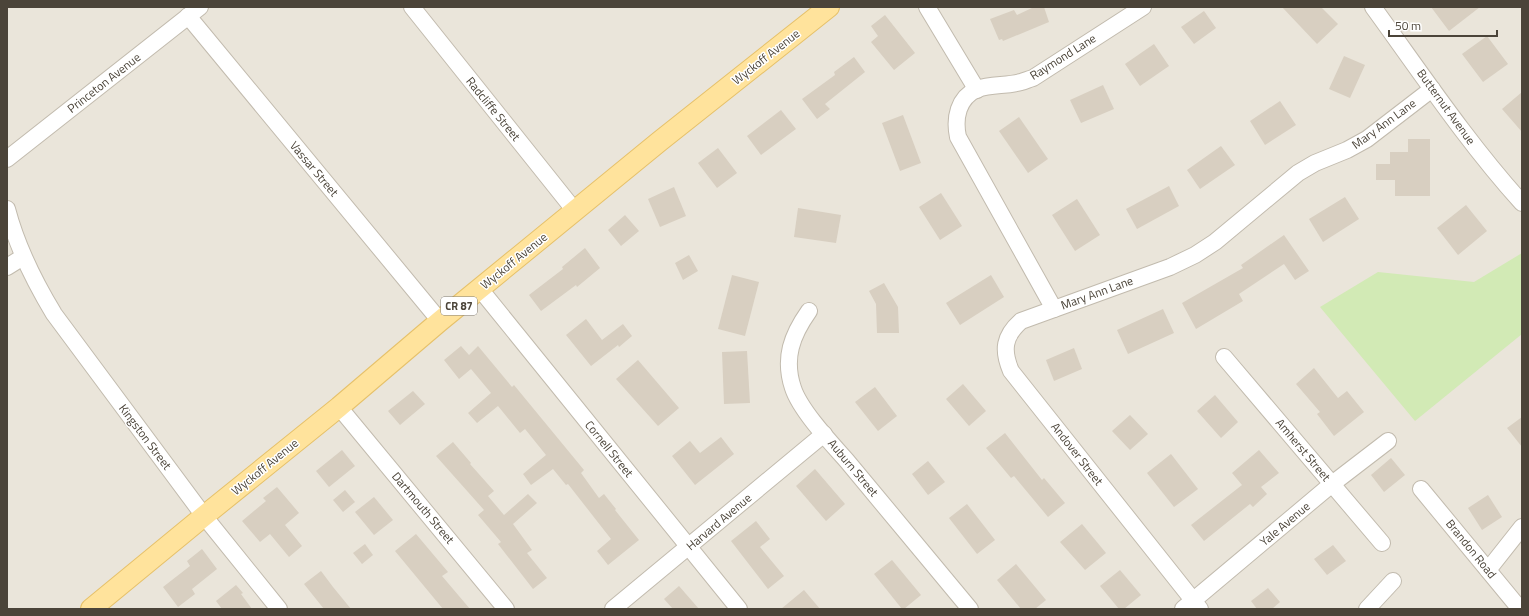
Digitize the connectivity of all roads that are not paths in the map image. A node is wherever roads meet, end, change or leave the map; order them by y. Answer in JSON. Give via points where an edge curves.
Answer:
{"nodes":[{"id":1,"x":412,"y":7,"type":"edge"},
{"id":2,"x":829,"y":7,"type":"edge"},
{"id":3,"x":927,"y":7,"type":"edge"},
{"id":4,"x":1143,"y":7,"type":"edge"},
{"id":5,"x":1373,"y":7,"type":"edge"},
{"id":6,"x":194,"y":12,"type":"edge"},
{"id":7,"x":1432,"y":88,"type":"junction"},
{"id":8,"x":977,"y":90,"type":"junction"},
{"id":9,"x":7,"y":159,"type":"edge"},
{"id":10,"x":1522,"y":203,"type":"edge"},
{"id":11,"x":7,"y":209,"type":"edge"},
{"id":12,"x":575,"y":211,"type":"junction"},
{"id":13,"x":23,"y":257,"type":"junction"},
{"id":14,"x":7,"y":267,"type":"edge"},
{"id":15,"x":480,"y":289,"type":"junction"},
{"id":16,"x":1054,"y":309,"type":"junction"},
{"id":17,"x":809,"y":311,"type":"dead end"},
{"id":18,"x":440,"y":321,"type":"junction"},
{"id":19,"x":1224,"y":357,"type":"dead end"},
{"id":20,"x":339,"y":407,"type":"junction"},
{"id":21,"x":824,"y":434,"type":"junction"},
{"id":22,"x":1388,"y":441,"type":"dead end"},
{"id":23,"x":1332,"y":484,"type":"junction"},
{"id":24,"x":1422,"y":490,"type":"dead end"},
{"id":25,"x":204,"y":516,"type":"junction"},
{"id":26,"x":1522,"y":527,"type":"edge"},
{"id":27,"x":1382,"y":543,"type":"dead end"},
{"id":28,"x":688,"y":547,"type":"junction"},
{"id":29,"x":1488,"y":570,"type":"junction"},
{"id":30,"x":1393,"y":581,"type":"dead end"},
{"id":31,"x":1192,"y":606,"type":"edge"},
{"id":32,"x":91,"y":609,"type":"edge"},
{"id":33,"x":279,"y":609,"type":"edge"},
{"id":34,"x":506,"y":609,"type":"edge"},
{"id":35,"x":613,"y":609,"type":"edge"},
{"id":36,"x":739,"y":609,"type":"edge"},
{"id":37,"x":970,"y":609,"type":"edge"},
{"id":38,"x":1367,"y":609,"type":"edge"},
{"id":39,"x":1520,"y":609,"type":"edge"}],
"edges":[{"from":1,"to":12,"type":"street","name":"Radcliffe Street"},
{"from":2,"to":12,"type":"main road","name":"Wyckoff Avenue","number":"CR 87"},
{"from":3,"to":8,"type":"street"},
{"from":4,"to":8,"type":"street","name":"Raymond Lane","via":[[1033,78]]},
{"from":5,"to":7,"type":"street","name":"Butternut Avenue"},
{"from":6,"to":9,"type":"street","name":"Princeton Avenue"},
{"from":6,"to":18,"type":"street","name":"Vassar Street"},
{"from":7,"to":10,"type":"street","name":"Butternut Avenue","via":[[1469,140]]},
{"from":7,"to":16,"type":"street","name":"Mary Ann Lane","via":[[1367,139],[1298,173],[1215,242],[1195,255],[1170,267]]},
{"from":8,"to":16,"type":"street","name":"Mary Ann Lane","via":[[960,104],[955,126],[958,137]]},
{"from":11,"to":13,"type":"street","name":"Kingston Street"},
{"from":12,"to":15,"type":"main road","name":"Wyckoff Avenue","number":"CR 87"},
{"from":13,"to":14,"type":"street"},
{"from":13,"to":25,"type":"street","name":"Kingston Street","via":[[54,314]]},
{"from":15,"to":18,"type":"main road","name":"Wyckoff Avenue","number":"CR 87"},
{"from":15,"to":28,"type":"street","name":"Cornell Street"},
{"from":16,"to":31,"type":"street","name":"Andover Street","via":[[1021,321],[1014,328],[1005,348],[1006,360],[1011,371]]},
{"from":17,"to":21,"type":"street","name":"Auburn Street","via":[[792,342],[789,372],[800,402]]},
{"from":18,"to":20,"type":"main road","name":"Wyckoff Avenue","number":"CR 87"},
{"from":19,"to":23,"type":"street","name":"Amherst Street"},
{"from":20,"to":25,"type":"main road","name":"Wyckoff Avenue","number":"CR 87"},
{"from":20,"to":34,"type":"street","name":"Dartmouth Street"},
{"from":21,"to":28,"type":"street","name":"Harvard Avenue"},
{"from":21,"to":37,"type":"street","name":"Auburn Street"},
{"from":22,"to":23,"type":"street","name":"Yale Avenue"},
{"from":23,"to":27,"type":"street","name":"Amherst Street"},
{"from":23,"to":31,"type":"street","name":"Yale Avenue"},
{"from":24,"to":29,"type":"street","name":"Brandon Road"},
{"from":25,"to":32,"type":"main road","name":"Wyckoff Avenue","number":"CR 87"},
{"from":25,"to":33,"type":"street","name":"Kingston Street"},
{"from":26,"to":29,"type":"street"},
{"from":28,"to":35,"type":"street","name":"Harvard Avenue"},
{"from":28,"to":36,"type":"street","name":"Cornell Street"},
{"from":29,"to":39,"type":"street","name":"Brandon Road"},
{"from":30,"to":38,"type":"street"}]}
